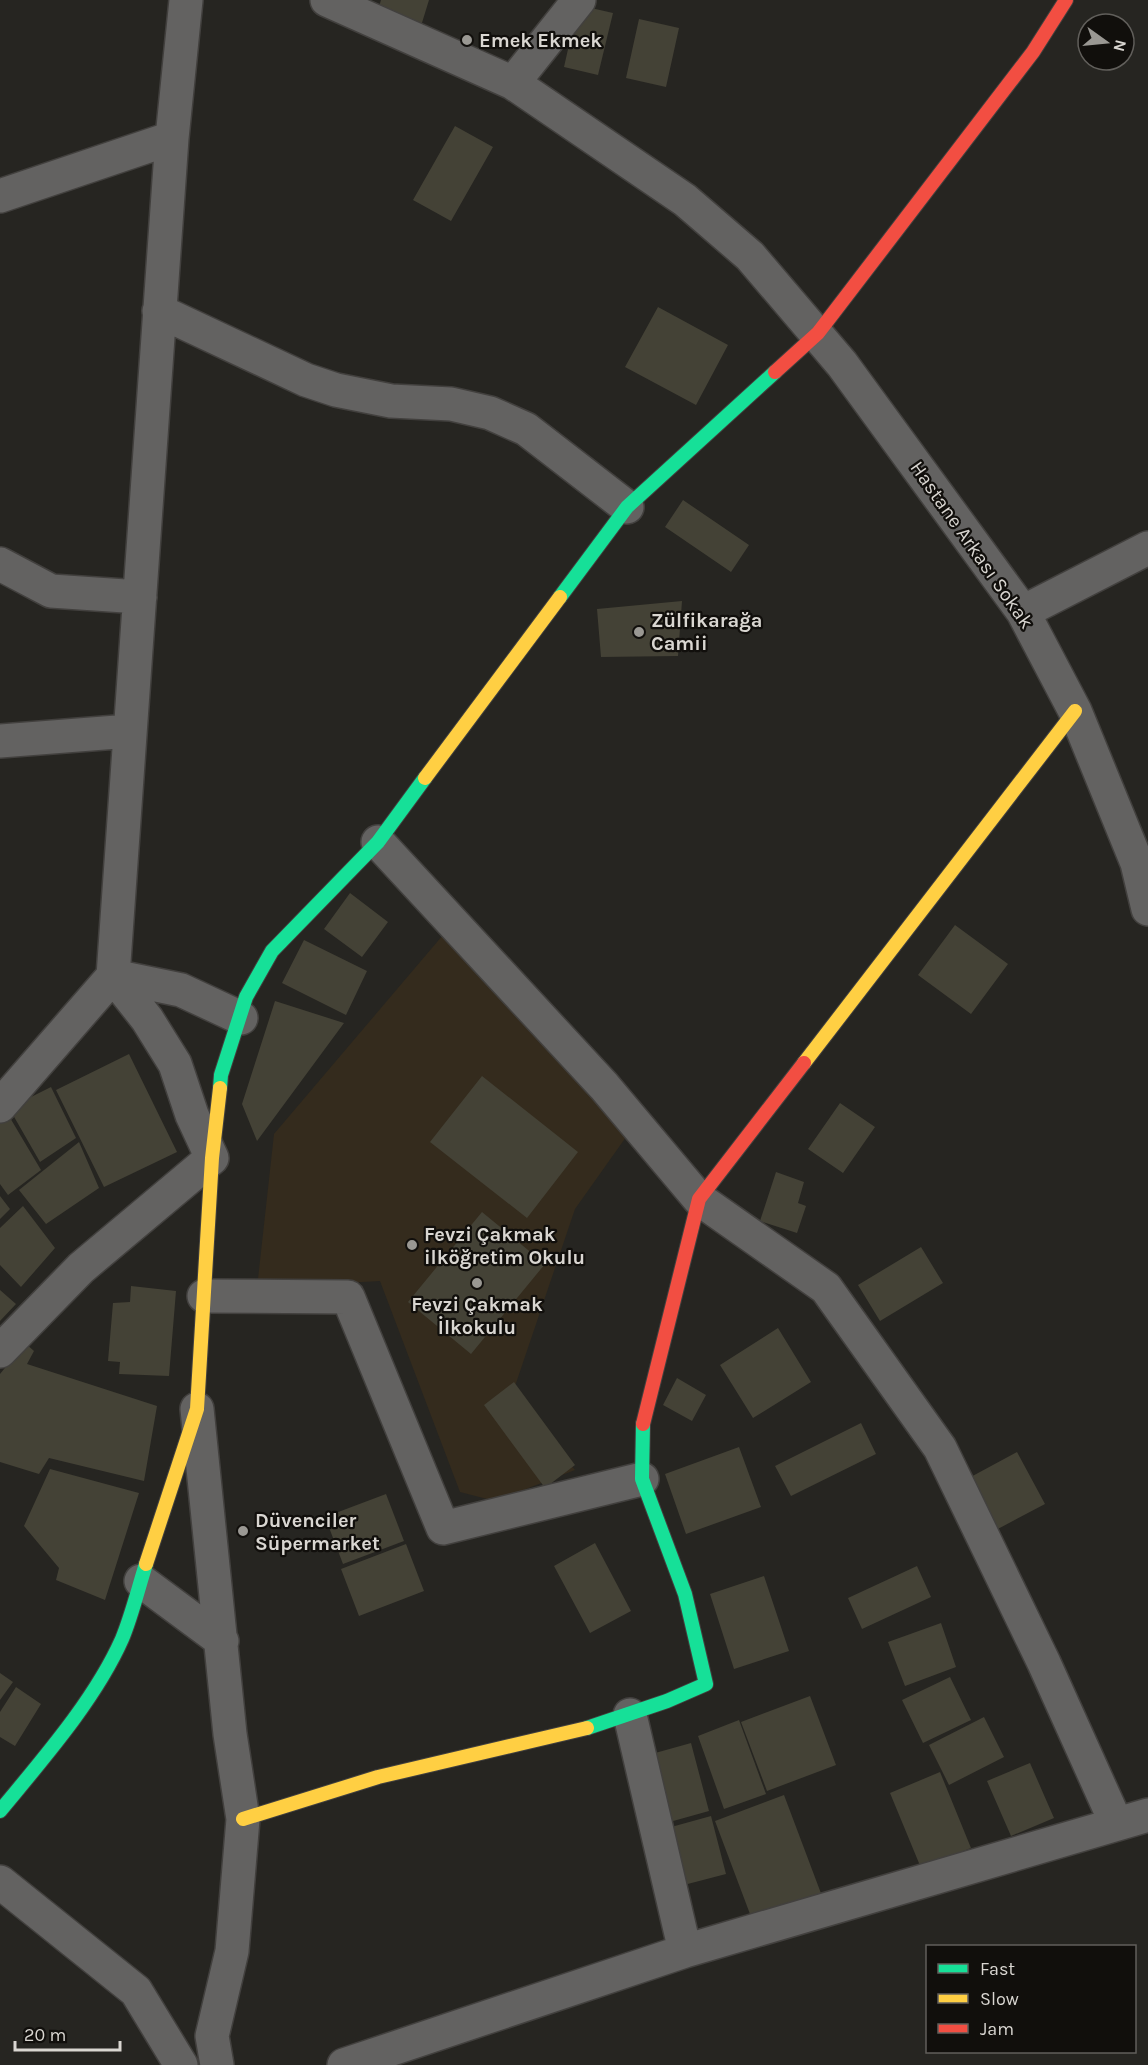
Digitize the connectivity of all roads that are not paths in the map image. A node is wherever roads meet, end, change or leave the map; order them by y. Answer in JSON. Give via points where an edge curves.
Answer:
{"nodes":[{"id":1,"x":186,"y":0,"type":"edge"},
{"id":2,"x":327,"y":0,"type":"edge"},
{"id":3,"x":579,"y":0,"type":"edge"},
{"id":4,"x":1066,"y":0,"type":"edge"},
{"id":5,"x":513,"y":83,"type":"junction"},
{"id":6,"x":172,"y":138,"type":"junction"},
{"id":7,"x":0,"y":196,"type":"edge"},
{"id":8,"x":159,"y":311,"type":"junction"},
{"id":9,"x":818,"y":333,"type":"junction"},
{"id":10,"x":627,"y":507,"type":"junction"},
{"id":11,"x":1148,"y":548,"type":"edge"},
{"id":12,"x":0,"y":564,"type":"edge"},
{"id":13,"x":140,"y":597,"type":"junction"},
{"id":14,"x":1023,"y":612,"type":"junction"},
{"id":15,"x":1075,"y":711,"type":"junction"},
{"id":16,"x":130,"y":731,"type":"junction"},
{"id":17,"x":0,"y":741,"type":"edge"},
{"id":18,"x":378,"y":842,"type":"junction"},
{"id":19,"x":1148,"y":909,"type":"edge"},
{"id":20,"x":113,"y":976,"type":"junction"},
{"id":21,"x":241,"y":1018,"type":"junction"},
{"id":22,"x":0,"y":1106,"type":"edge"},
{"id":23,"x":212,"y":1158,"type":"junction"},
{"id":24,"x":699,"y":1199,"type":"junction"},
{"id":25,"x":204,"y":1296,"type":"junction"},
{"id":26,"x":0,"y":1351,"type":"edge"},
{"id":27,"x":197,"y":1409,"type":"junction"},
{"id":28,"x":642,"y":1479,"type":"junction"},
{"id":29,"x":141,"y":1581,"type":"junction"},
{"id":30,"x":222,"y":1641,"type":"junction"},
{"id":31,"x":630,"y":1715,"type":"junction"},
{"id":32,"x":0,"y":1811,"type":"edge"},
{"id":33,"x":1148,"y":1815,"type":"edge"},
{"id":34,"x":243,"y":1819,"type":"junction"},
{"id":35,"x":1116,"y":1823,"type":"junction"},
{"id":36,"x":0,"y":1882,"type":"edge"},
{"id":37,"x":685,"y":1951,"type":"junction"},
{"id":38,"x":181,"y":2065,"type":"edge"},
{"id":39,"x":217,"y":2065,"type":"edge"},
{"id":40,"x":344,"y":2065,"type":"edge"}],
"edges":[{"from":1,"to":6,"type":"street"},
{"from":2,"to":5,"type":"street","name":"Hastane Arkası Sokak"},
{"from":3,"to":5,"type":"street"},
{"from":4,"to":9,"type":"street","via":[[1033,52]]},
{"from":5,"to":9,"type":"street","name":"Hastane Arkası Sokak","via":[[685,200],[750,256]]},
{"from":6,"to":7,"type":"street"},
{"from":6,"to":8,"type":"street"},
{"from":8,"to":10,"type":"street","via":[[306,380],[336,390],[391,400],[451,404],[490,413],[526,429]]},
{"from":8,"to":13,"type":"street"},
{"from":9,"to":10,"type":"street"},
{"from":9,"to":14,"type":"street","name":"Hastane Arkası Sokak"},
{"from":10,"to":18,"type":"street"},
{"from":11,"to":14,"type":"street"},
{"from":12,"to":13,"type":"street","via":[[51,591]]},
{"from":13,"to":16,"type":"street"},
{"from":14,"to":15,"type":"street","name":"Hastane Arkası Sokak"},
{"from":15,"to":19,"type":"street","name":"Hastane Arkası Sokak","via":[[1137,863]]},
{"from":15,"to":24,"type":"street"},
{"from":16,"to":17,"type":"street"},
{"from":16,"to":20,"type":"street"},
{"from":18,"to":21,"type":"street","via":[[272,951],[246,997]]},
{"from":18,"to":24,"type":"street","via":[[604,1086]]},
{"from":20,"to":21,"type":"street","via":[[181,990]]},
{"from":20,"to":22,"type":"street"},
{"from":20,"to":23,"type":"street","via":[[147,1018],[175,1064]]},
{"from":21,"to":23,"type":"street","via":[[221,1075]]},
{"from":23,"to":25,"type":"street"},
{"from":23,"to":26,"type":"street","via":[[81,1268]]},
{"from":24,"to":28,"type":"street","via":[[641,1432]]},
{"from":24,"to":35,"type":"street","via":[[826,1288],[940,1448]]},
{"from":25,"to":27,"type":"street"},
{"from":25,"to":28,"type":"street","via":[[348,1297],[443,1528]]},
{"from":27,"to":29,"type":"street"},
{"from":27,"to":30,"type":"street"},
{"from":28,"to":31,"type":"street","via":[[684,1594],[706,1684],[665,1704]]},
{"from":29,"to":30,"type":"street"},
{"from":29,"to":32,"type":"street","via":[[122,1639],[88,1697]]},
{"from":30,"to":34,"type":"street"},
{"from":31,"to":34,"type":"street","via":[[569,1734],[378,1778]]},
{"from":31,"to":37,"type":"street"},
{"from":33,"to":35,"type":"street"},
{"from":34,"to":39,"type":"street","via":[[232,1951],[212,2036]]},
{"from":35,"to":37,"type":"street"},
{"from":36,"to":38,"type":"street","via":[[136,1990]]},
{"from":37,"to":40,"type":"street"}]}
